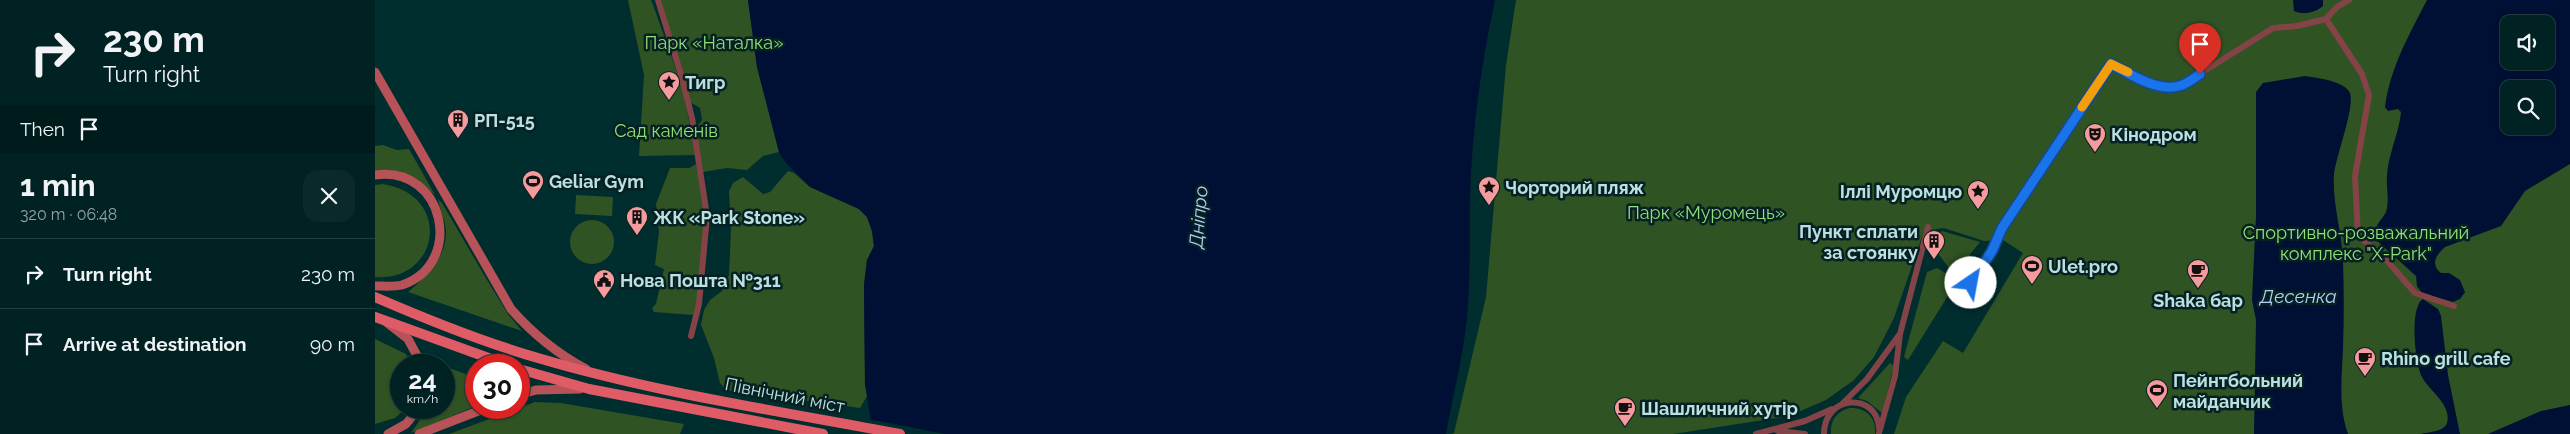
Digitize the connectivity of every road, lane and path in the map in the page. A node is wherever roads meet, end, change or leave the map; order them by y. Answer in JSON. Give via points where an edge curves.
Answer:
{"nodes":[{"id":1,"x":658,"y":0,"type":"edge"},
{"id":2,"x":2349,"y":0,"type":"edge"},
{"id":3,"x":2326,"y":19,"type":"junction"},
{"id":4,"x":375,"y":72,"type":"edge"},
{"id":5,"x":375,"y":175,"type":"edge"},
{"id":6,"x":1928,"y":227,"type":"dead end"},
{"id":7,"x":1971,"y":283,"type":"dead end"},
{"id":8,"x":375,"y":286,"type":"edge"},
{"id":9,"x":375,"y":298,"type":"edge"},
{"id":10,"x":2454,"y":306,"type":"dead end"},
{"id":11,"x":375,"y":317,"type":"edge"},
{"id":12,"x":385,"y":322,"type":"junction"},
{"id":13,"x":1900,"y":334,"type":"junction"},
{"id":14,"x":691,"y":336,"type":"dead end"},
{"id":15,"x":416,"y":354,"type":"edge"},
{"id":16,"x":477,"y":354,"type":"edge"},
{"id":17,"x":530,"y":372,"type":"edge"},
{"id":18,"x":595,"y":374,"type":"junction"},
{"id":19,"x":589,"y":389,"type":"junction"},
{"id":20,"x":530,"y":392,"type":"edge"},
{"id":21,"x":1843,"y":403,"type":"junction"},
{"id":22,"x":1833,"y":409,"type":"junction"},
{"id":23,"x":465,"y":416,"type":"edge"},
{"id":24,"x":410,"y":419,"type":"edge"},
{"id":25,"x":1771,"y":431,"type":"junction"},
{"id":26,"x":1879,"y":433,"type":"edge"},
{"id":27,"x":388,"y":434,"type":"edge"},
{"id":28,"x":419,"y":434,"type":"edge"},
{"id":29,"x":823,"y":434,"type":"edge"},
{"id":30,"x":900,"y":434,"type":"edge"},
{"id":31,"x":1756,"y":434,"type":"edge"},
{"id":32,"x":1805,"y":434,"type":"edge"},
{"id":33,"x":1824,"y":434,"type":"edge"}],
"edges":[{"from":1,"to":14,"type":"street","via":[[692,118],[707,216],[699,304]]},
{"from":2,"to":3,"type":"street"},
{"from":3,"to":7,"type":"street","via":[[2273,28],[2176,86],[2154,84],[2111,64],[2002,228],[1992,251]]},
{"from":3,"to":10,"type":"street","via":[[2362,74],[2369,95],[2355,176],[2358,236],[2383,256],[2415,293]]},
{"from":4,"to":18,"type":"main road","via":[[511,309],[553,350]]},
{"from":5,"to":8,"type":"main road","via":[[399,175],[425,190],[439,218],[440,233],[434,256],[419,275],[400,286]]},
{"from":6,"to":13,"type":"street"},
{"from":9,"to":18,"type":"main road","name":"Північний міст","via":[[528,355]]},
{"from":11,"to":12,"type":"main road"},
{"from":12,"to":15,"type":"main road","via":[[408,340]]},
{"from":12,"to":16,"type":"main road"},
{"from":13,"to":21,"type":"street","via":[[1867,379]]},
{"from":13,"to":26,"type":"street","via":[[1895,376]]},
{"from":17,"to":19,"type":"main road","name":"Північний міст"},
{"from":18,"to":30,"type":"main road","name":"Північний міст"},
{"from":19,"to":20,"type":"main road"},
{"from":19,"to":29,"type":"main road","name":"Північний міст"},
{"from":21,"to":22,"type":"street"},
{"from":21,"to":26,"type":"street","via":[[1853,402],[1870,409],[1875,415]]},
{"from":22,"to":25,"type":"street"},
{"from":22,"to":33,"type":"street","via":[[1824,425]]},
{"from":23,"to":28,"type":"main road"},
{"from":24,"to":27,"type":"main road"},
{"from":25,"to":31,"type":"street"},
{"from":25,"to":32,"type":"street"}]}
